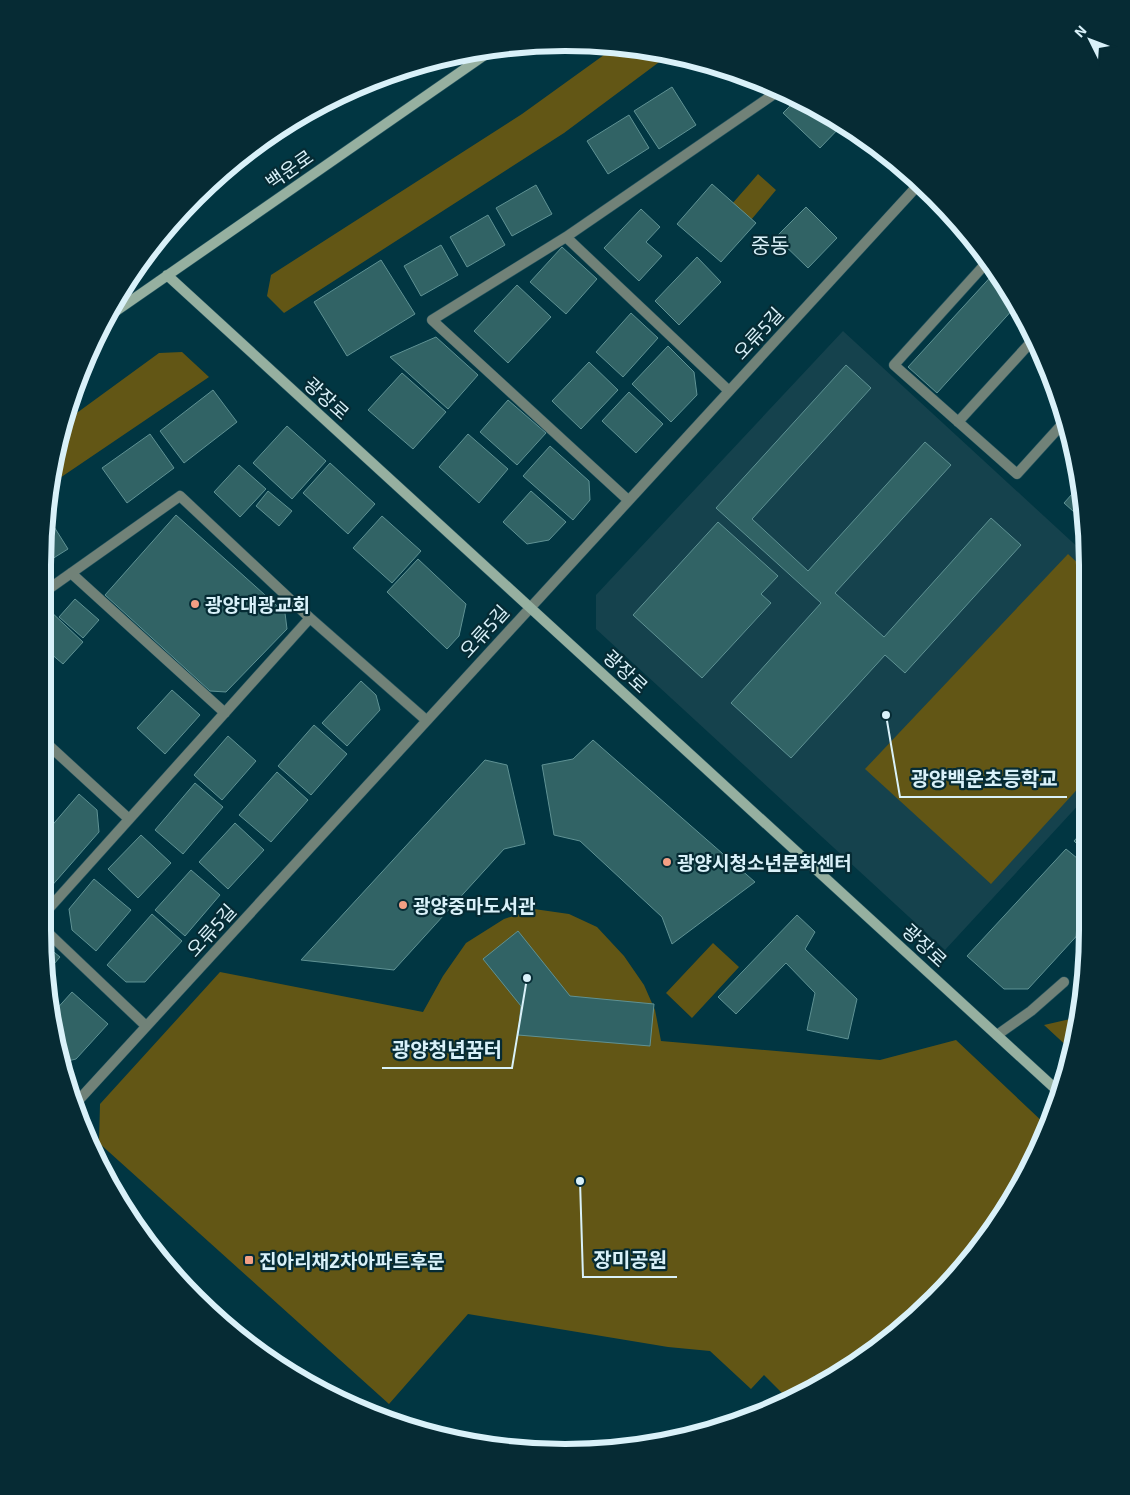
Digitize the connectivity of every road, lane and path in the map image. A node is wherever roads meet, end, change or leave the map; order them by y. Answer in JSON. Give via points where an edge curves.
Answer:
{"nodes":[{"id":1,"x":479,"y":59,"type":"edge"},
{"id":2,"x":773,"y":95,"type":"edge"},
{"id":3,"x":914,"y":189,"type":"edge"},
{"id":4,"x":566,"y":237,"type":"junction"},
{"id":5,"x":983,"y":267,"type":"edge"},
{"id":6,"x":167,"y":275,"type":"junction"},
{"id":7,"x":120,"y":308,"type":"edge"},
{"id":8,"x":1029,"y":344,"type":"edge"},
{"id":9,"x":729,"y":390,"type":"junction"},
{"id":10,"x":958,"y":422,"type":"junction"},
{"id":11,"x":1059,"y":427,"type":"edge"},
{"id":12,"x":628,"y":500,"type":"junction"},
{"id":13,"x":71,"y":573,"type":"junction"},
{"id":14,"x":51,"y":587,"type":"edge"},
{"id":15,"x":530,"y":607,"type":"junction"},
{"id":16,"x":310,"y":618,"type":"junction"},
{"id":17,"x":225,"y":713,"type":"junction"},
{"id":18,"x":426,"y":720,"type":"junction"},
{"id":19,"x":51,"y":747,"type":"edge"},
{"id":20,"x":129,"y":819,"type":"junction"},
{"id":21,"x":51,"y":905,"type":"edge"},
{"id":22,"x":51,"y":937,"type":"edge"},
{"id":23,"x":1064,"y":982,"type":"dead end"},
{"id":24,"x":146,"y":1026,"type":"junction"},
{"id":25,"x":997,"y":1035,"type":"junction"},
{"id":26,"x":1053,"y":1087,"type":"edge"},
{"id":27,"x":80,"y":1098,"type":"edge"}],
"edges":[{"from":1,"to":6,"type":"street","name":"백운로"},
{"from":2,"to":4,"type":"street"},
{"from":3,"to":9,"type":"street","name":"오류5길"},
{"from":4,"to":9,"type":"street"},
{"from":4,"to":12,"type":"street","via":[[432,320]]},
{"from":5,"to":10,"type":"street","via":[[894,365]]},
{"from":6,"to":7,"type":"street","name":"백운로"},
{"from":6,"to":15,"type":"street","name":"광장로"},
{"from":8,"to":10,"type":"street"},
{"from":9,"to":12,"type":"street","name":"오류5길"},
{"from":10,"to":11,"type":"street","via":[[1017,474]]},
{"from":12,"to":15,"type":"street","name":"오류5길"},
{"from":13,"to":14,"type":"street"},
{"from":13,"to":16,"type":"street","via":[[180,496]]},
{"from":13,"to":17,"type":"street"},
{"from":15,"to":18,"type":"street","name":"오류5길"},
{"from":15,"to":25,"type":"street","name":"광장로"},
{"from":16,"to":17,"type":"street"},
{"from":16,"to":18,"type":"street"},
{"from":17,"to":20,"type":"street"},
{"from":18,"to":24,"type":"street","name":"오류5길"},
{"from":19,"to":20,"type":"street"},
{"from":20,"to":21,"type":"street"},
{"from":22,"to":24,"type":"street"},
{"from":23,"to":25,"type":"street"},
{"from":24,"to":27,"type":"street","name":"오류5길"},
{"from":25,"to":26,"type":"street","name":"광장로"}]}
